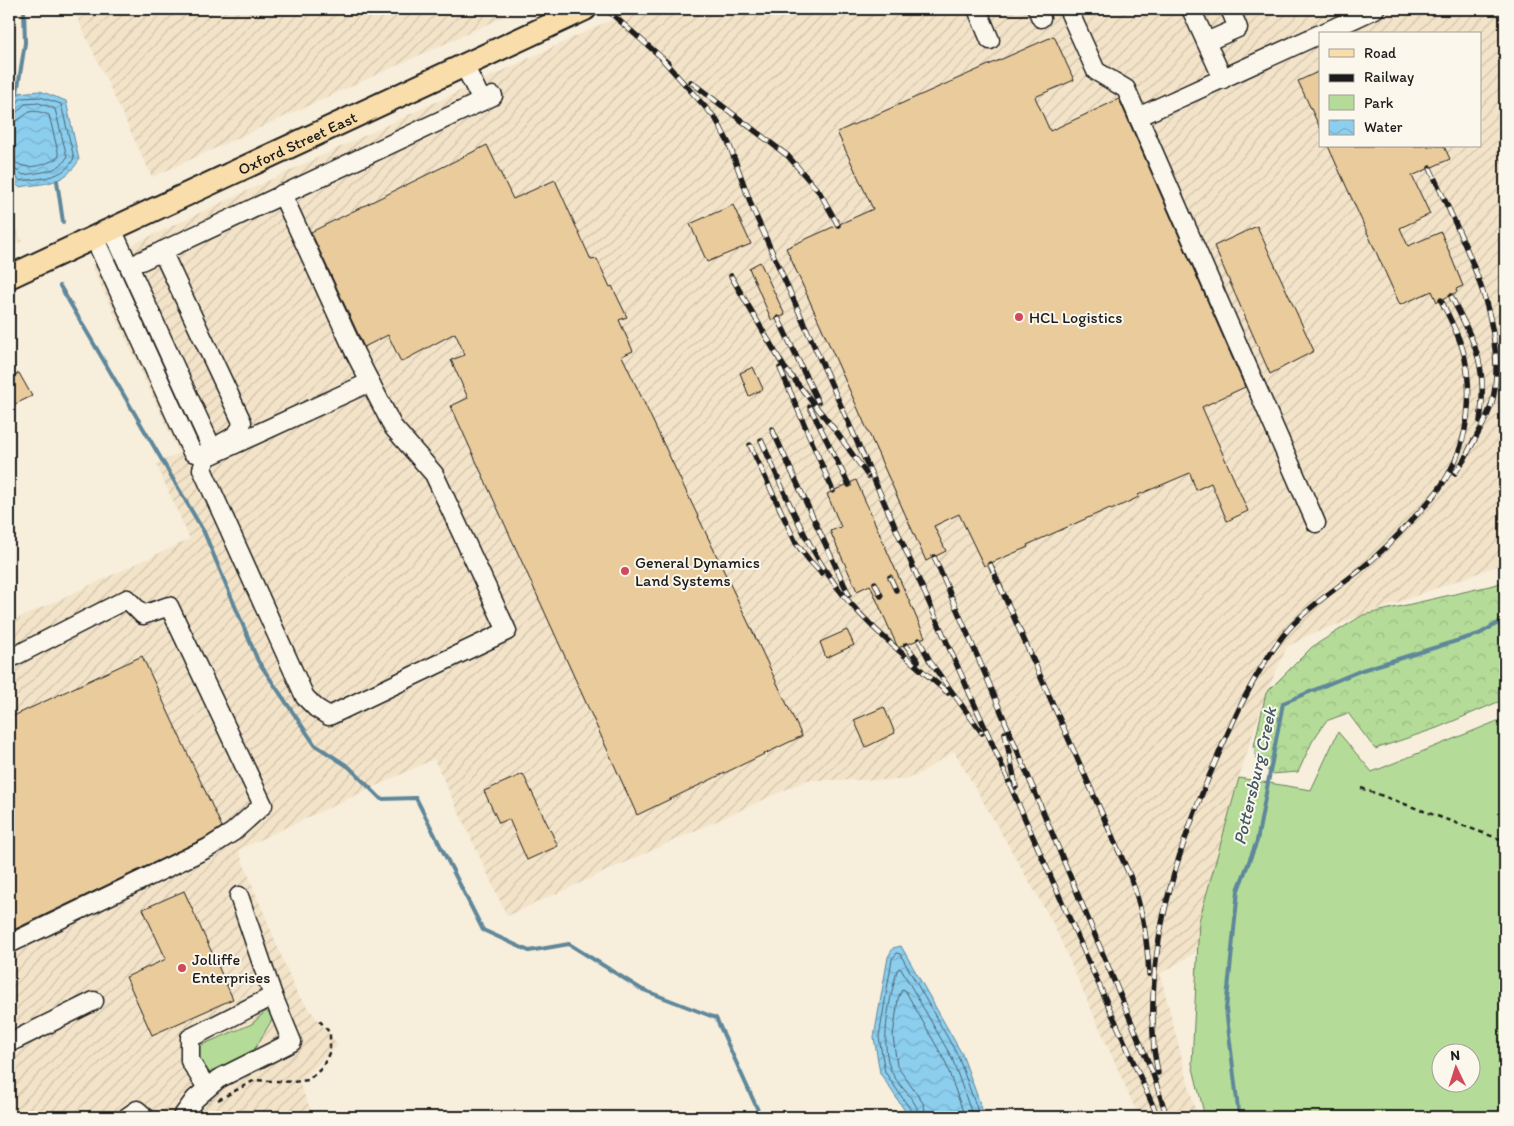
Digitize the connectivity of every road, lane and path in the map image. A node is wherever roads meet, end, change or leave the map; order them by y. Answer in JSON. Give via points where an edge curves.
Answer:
{"nodes":[{"id":1,"x":585,"y":9,"type":"edge"},
{"id":2,"x":977,"y":9,"type":"edge"},
{"id":3,"x":1068,"y":9,"type":"edge"},
{"id":4,"x":1191,"y":9,"type":"edge"},
{"id":5,"x":1230,"y":9,"type":"edge"},
{"id":6,"x":1375,"y":9,"type":"edge"},
{"id":7,"x":1325,"y":32,"type":"edge"},
{"id":8,"x":1319,"y":35,"type":"edge"},
{"id":9,"x":990,"y":40,"type":"dead end"},
{"id":10,"x":1206,"y":42,"type":"junction"},
{"id":11,"x":464,"y":65,"type":"junction"},
{"id":12,"x":1223,"y":79,"type":"junction"},
{"id":13,"x":1138,"y":117,"type":"junction"},
{"id":14,"x":282,"y":194,"type":"junction"},
{"id":15,"x":103,"y":233,"type":"junction"},
{"id":16,"x":162,"y":251,"type":"junction"},
{"id":17,"x":141,"y":261,"type":"dead end"},
{"id":18,"x":9,"y":277,"type":"edge"},
{"id":19,"x":370,"y":382,"type":"junction"},
{"id":20,"x":209,"y":452,"type":"junction"},
{"id":21,"x":1316,"y":523,"type":"dead end"},
{"id":22,"x":9,"y":659,"type":"edge"},
{"id":23,"x":1361,"y":788,"type":"dead end"},
{"id":24,"x":1505,"y":841,"type":"edge"},
{"id":25,"x":238,"y":896,"type":"dead end"},
{"id":26,"x":9,"y":944,"type":"edge"},
{"id":27,"x":273,"y":996,"type":"junction"},
{"id":28,"x":94,"y":1001,"type":"dead end"},
{"id":29,"x":319,"y":1020,"type":"dead end"},
{"id":30,"x":9,"y":1043,"type":"edge"},
{"id":31,"x":210,"y":1095,"type":"junction"},
{"id":32,"x":127,"y":1117,"type":"edge"},
{"id":33,"x":145,"y":1117,"type":"edge"},
{"id":34,"x":182,"y":1117,"type":"edge"}],
"edges":[{"from":1,"to":11,"type":"main road","name":"Oxford Street East"},
{"from":2,"to":9,"type":"street"},
{"from":3,"to":13,"type":"street","via":[[1096,71],[1126,89]]},
{"from":4,"to":10,"type":"street"},
{"from":5,"to":10,"type":"street","via":[[1238,28]]},
{"from":6,"to":7,"type":"street"},
{"from":8,"to":12,"type":"street"},
{"from":10,"to":12,"type":"street"},
{"from":11,"to":14,"type":"street","via":[[487,98]]},
{"from":11,"to":15,"type":"main road","name":"Oxford Street East"},
{"from":12,"to":13,"type":"street"},
{"from":13,"to":21,"type":"street"},
{"from":14,"to":16,"type":"street"},
{"from":14,"to":19,"type":"street"},
{"from":15,"to":18,"type":"main road","name":"Oxford Street East"},
{"from":15,"to":20,"type":"street","via":[[192,452]]},
{"from":16,"to":17,"type":"street"},
{"from":16,"to":20,"type":"street","via":[[242,422],[236,435]]},
{"from":19,"to":20,"type":"street"},
{"from":19,"to":20,"type":"street","via":[[393,427],[434,474],[507,631],[329,716],[305,697],[202,469]]},
{"from":22,"to":26,"type":"street","via":[[127,599],[143,615],[169,606],[263,805],[233,832],[208,848]]},
{"from":23,"to":24,"type":"path"},
{"from":25,"to":27,"type":"street"},
{"from":27,"to":31,"type":"street","via":[[292,1042],[218,1079]]},
{"from":27,"to":31,"type":"street","via":[[190,1038],[190,1061]]},
{"from":28,"to":30,"type":"street"},
{"from":29,"to":31,"type":"path","via":[[330,1033],[330,1051],[322,1068],[308,1080],[255,1080]]},
{"from":31,"to":34,"type":"street","via":[[195,1099]]},
{"from":32,"to":33,"type":"street","via":[[137,1110]]}]}
